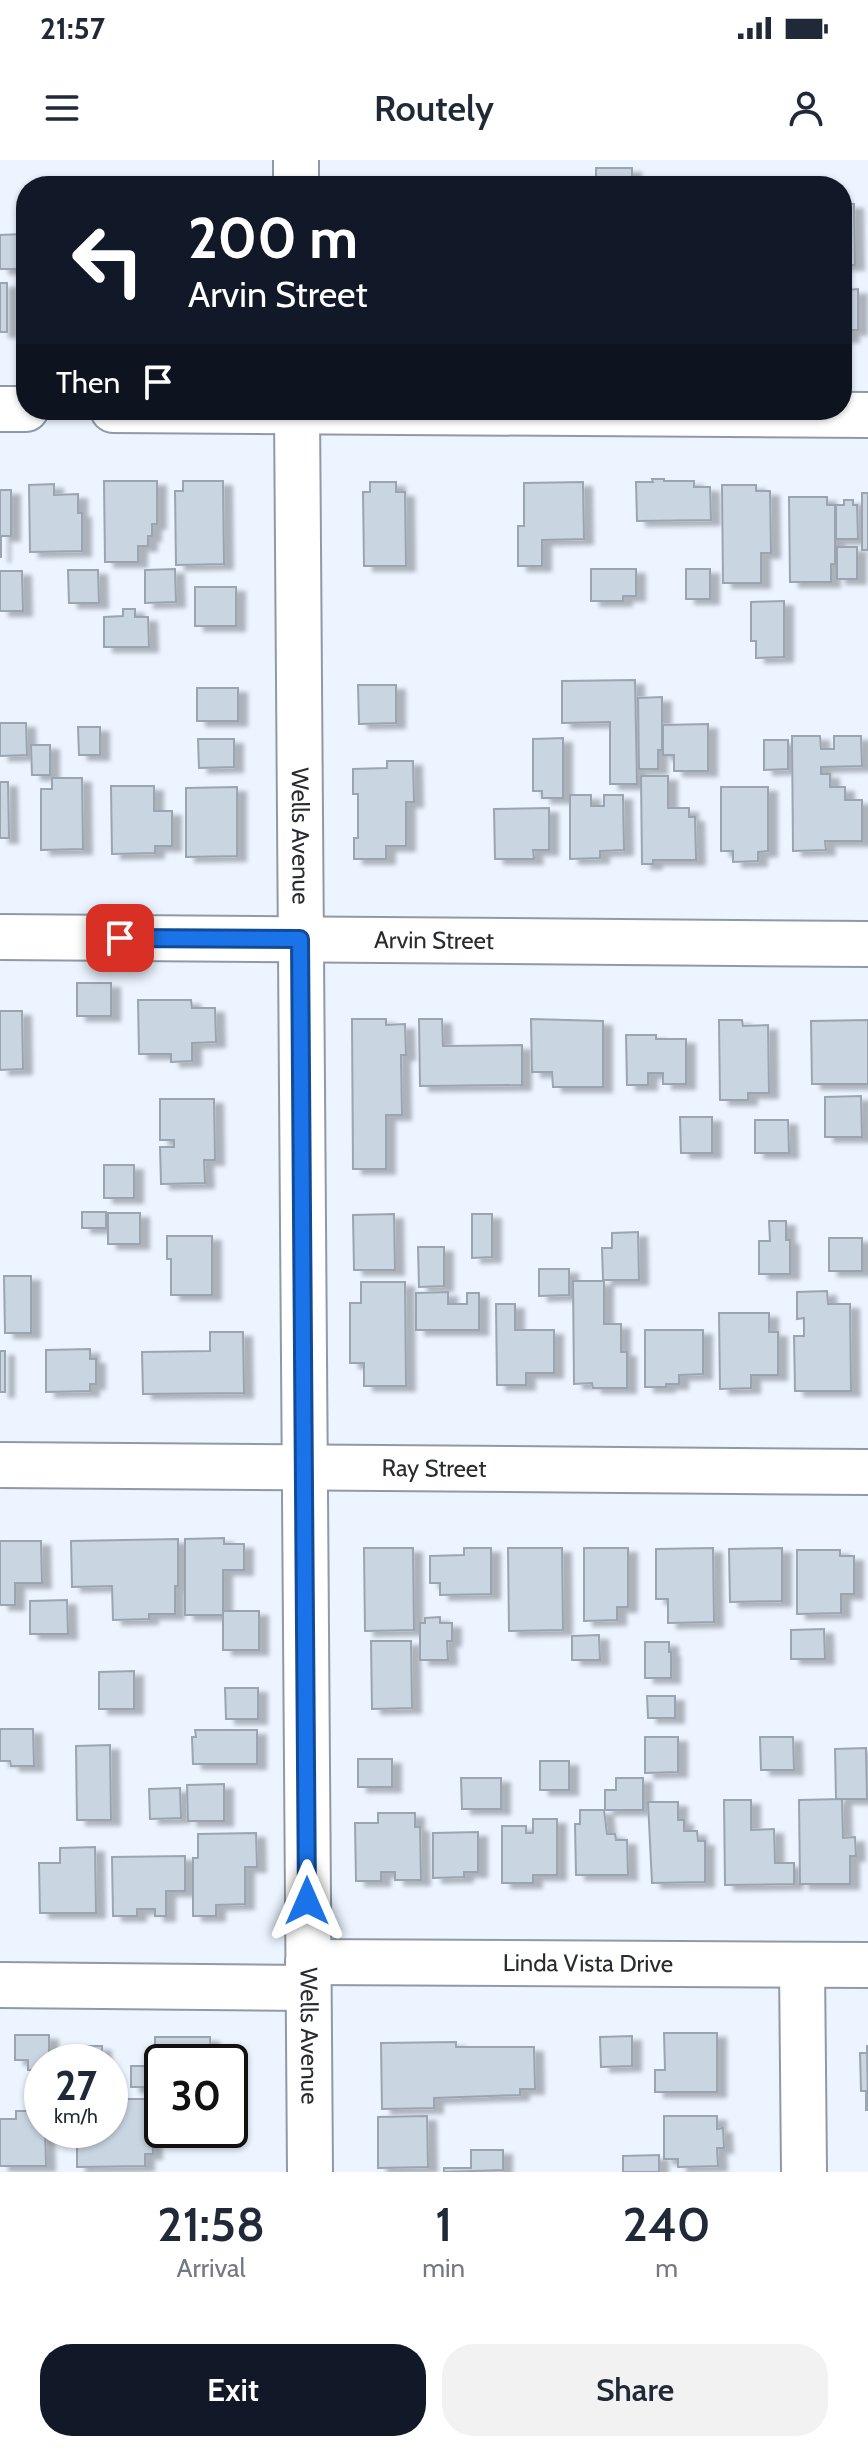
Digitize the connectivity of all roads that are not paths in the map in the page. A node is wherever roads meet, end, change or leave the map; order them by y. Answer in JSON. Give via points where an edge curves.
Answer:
{"nodes":[{"id":1,"x":297,"y":420,"type":"edge"},
{"id":2,"x":0,"y":937,"type":"edge"},
{"id":3,"x":300,"y":939,"type":"junction"},
{"id":4,"x":868,"y":944,"type":"edge"},
{"id":5,"x":0,"y":1465,"type":"edge"},
{"id":6,"x":304,"y":1467,"type":"junction"},
{"id":7,"x":868,"y":1472,"type":"edge"},
{"id":8,"x":802,"y":1965,"type":"junction"},
{"id":9,"x":868,"y":1965,"type":"edge"},
{"id":10,"x":308,"y":1975,"type":"junction"},
{"id":11,"x":0,"y":1985,"type":"edge"},
{"id":12,"x":310,"y":2172,"type":"edge"},
{"id":13,"x":804,"y":2172,"type":"edge"}],
"edges":[{"from":1,"to":3,"type":"street","name":"Wells Avenue"},
{"from":2,"to":3,"type":"street","name":"Arvin Street"},
{"from":3,"to":4,"type":"street","name":"Arvin Street"},
{"from":3,"to":6,"type":"street","name":"Wells Avenue"},
{"from":5,"to":6,"type":"street","name":"Ray Street"},
{"from":6,"to":7,"type":"street","name":"Ray Street"},
{"from":6,"to":10,"type":"street","name":"Wells Avenue"},
{"from":8,"to":9,"type":"street","name":"Linda Vista Drive"},
{"from":8,"to":10,"type":"street","name":"Linda Vista Drive"},
{"from":8,"to":13,"type":"street"},
{"from":10,"to":11,"type":"street","name":"Linda Vista Drive"},
{"from":10,"to":12,"type":"street","name":"Wells Avenue"}]}
